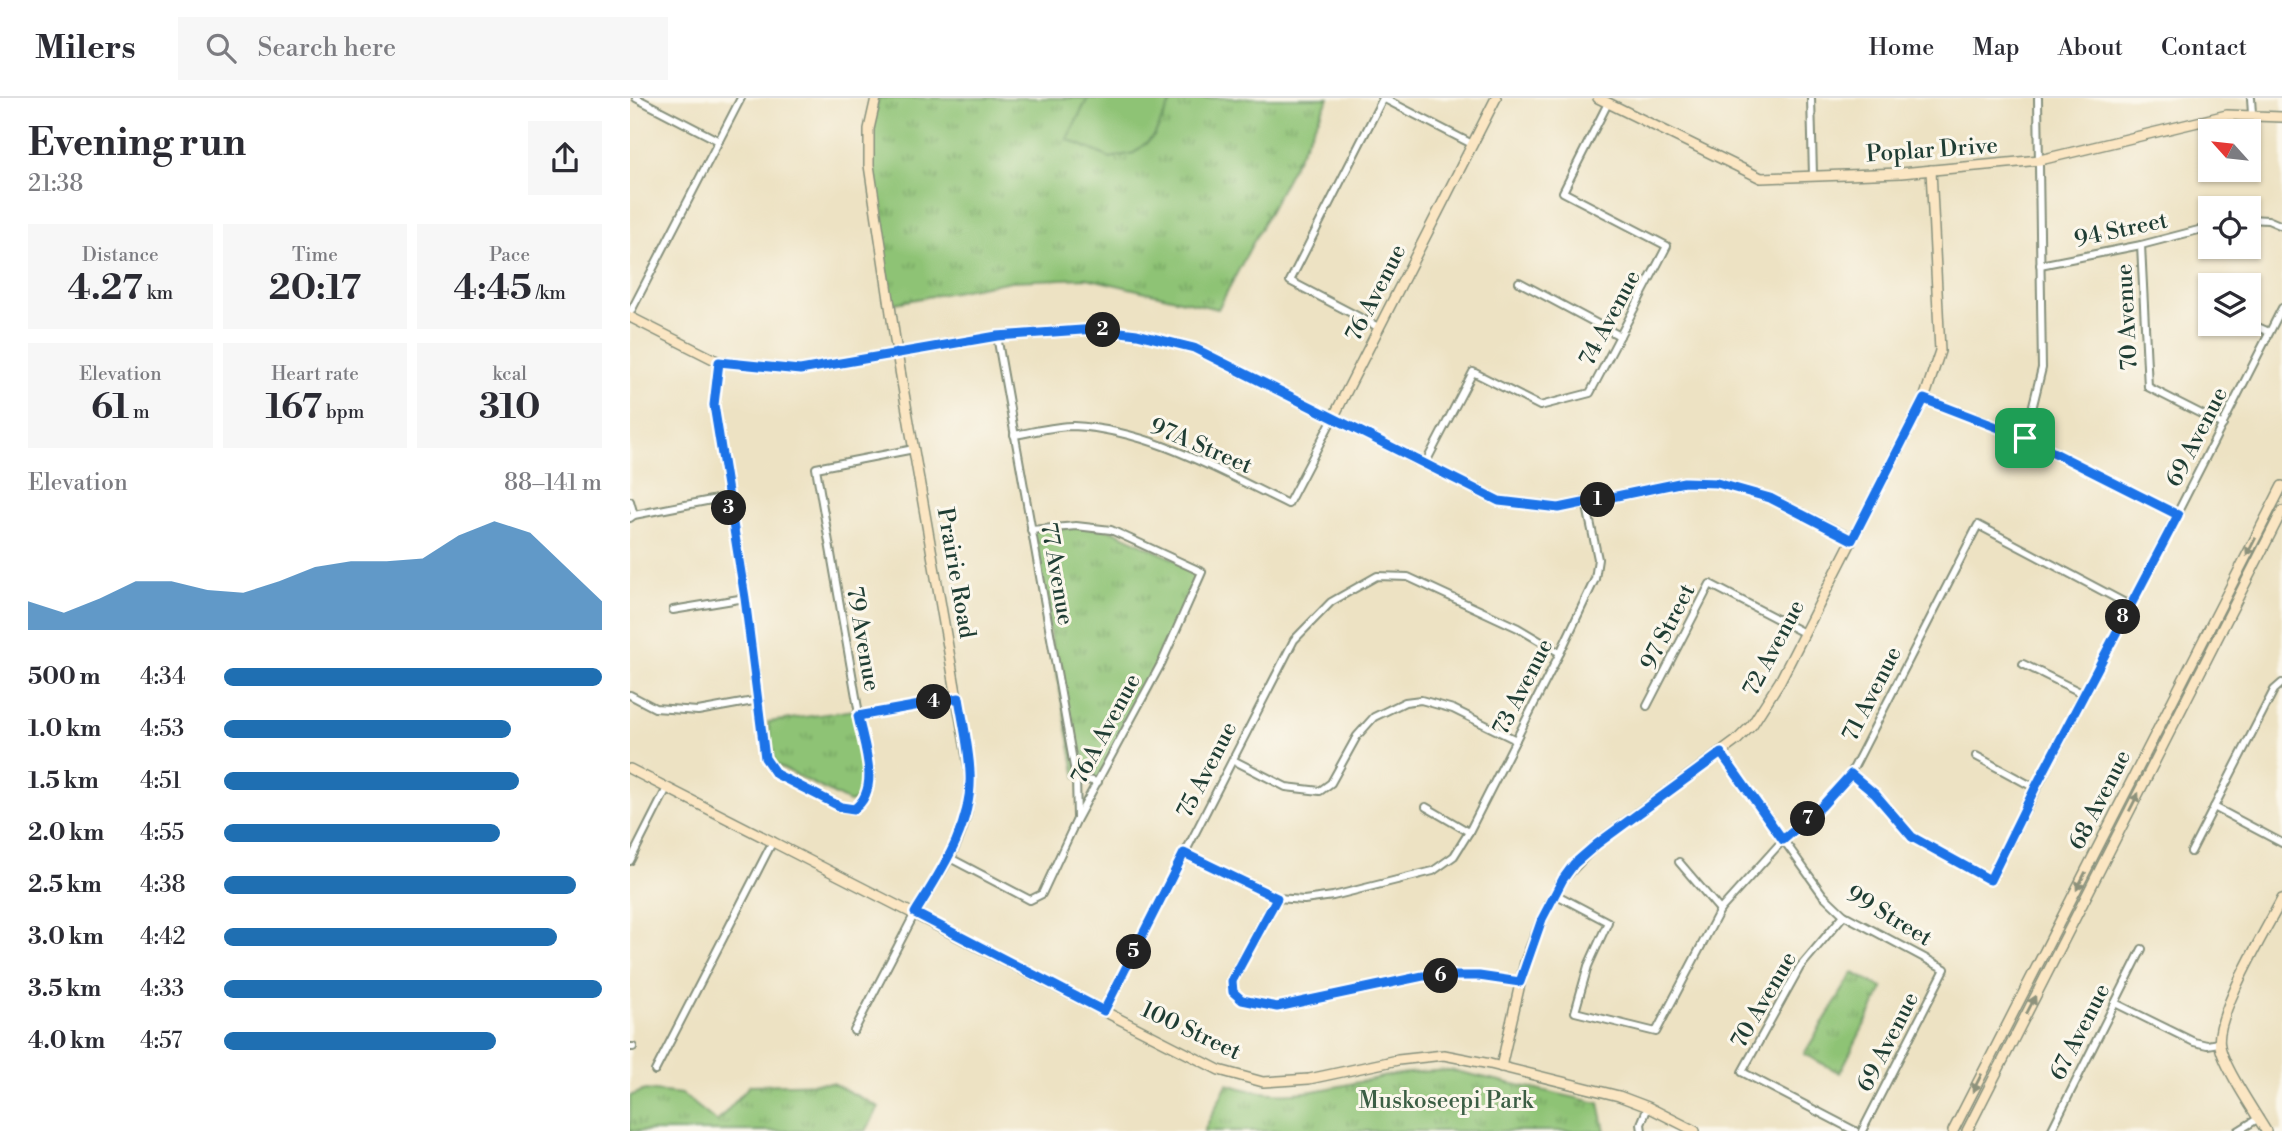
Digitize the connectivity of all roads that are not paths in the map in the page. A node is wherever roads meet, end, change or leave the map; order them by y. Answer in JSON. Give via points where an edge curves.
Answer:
{"nodes":[{"id":1,"x":636,"y":98,"type":"edge"},
{"id":2,"x":741,"y":98,"type":"edge"},
{"id":3,"x":876,"y":98,"type":"edge"},
{"id":4,"x":1383,"y":98,"type":"edge"},
{"id":5,"x":1496,"y":98,"type":"edge"},
{"id":6,"x":1598,"y":98,"type":"edge"},
{"id":7,"x":1811,"y":98,"type":"edge"},
{"id":8,"x":2038,"y":98,"type":"edge"},
{"id":9,"x":2251,"y":98,"type":"edge"},
{"id":10,"x":1608,"y":103,"type":"junction"},
{"id":11,"x":2252,"y":114,"type":"junction"},
{"id":12,"x":2282,"y":117,"type":"edge"},
{"id":13,"x":719,"y":141,"type":"junction"},
{"id":14,"x":1472,"y":144,"type":"junction"},
{"id":15,"x":2040,"y":160,"type":"junction"},
{"id":16,"x":1931,"y":170,"type":"junction"},
{"id":17,"x":1813,"y":176,"type":"junction"},
{"id":18,"x":2261,"y":220,"type":"edge"},
{"id":19,"x":2282,"y":226,"type":"edge"},
{"id":20,"x":2198,"y":230,"type":"edge"},
{"id":21,"x":2141,"y":245,"type":"junction"},
{"id":22,"x":2040,"y":265,"type":"junction"},
{"id":23,"x":1519,"y":282,"type":"dead end"},
{"id":24,"x":2282,"y":308,"type":"edge"},
{"id":25,"x":630,"y":315,"type":"edge"},
{"id":26,"x":1380,"y":328,"type":"junction"},
{"id":27,"x":2261,"y":328,"type":"edge"},
{"id":28,"x":2269,"y":332,"type":"junction"},
{"id":29,"x":997,"y":336,"type":"junction"},
{"id":30,"x":1620,"y":336,"type":"junction"},
{"id":31,"x":897,"y":353,"type":"junction"},
{"id":32,"x":719,"y":362,"type":"junction"},
{"id":33,"x":1924,"y":399,"type":"junction"},
{"id":34,"x":1333,"y":418,"type":"junction"},
{"id":35,"x":2223,"y":425,"type":"junction"},
{"id":36,"x":1014,"y":435,"type":"junction"},
{"id":37,"x":2025,"y":438,"type":"junction"},
{"id":38,"x":914,"y":449,"type":"junction"},
{"id":39,"x":1425,"y":464,"type":"junction"},
{"id":40,"x":2282,"y":486,"type":"edge"},
{"id":41,"x":727,"y":497,"type":"junction"},
{"id":42,"x":630,"y":501,"type":"edge"},
{"id":43,"x":1586,"y":502,"type":"junction"},
{"id":44,"x":1288,"y":504,"type":"joint"},
{"id":45,"x":2282,"y":511,"type":"edge"},
{"id":46,"x":2178,"y":515,"type":"junction"},
{"id":47,"x":632,"y":517,"type":"edge"},
{"id":48,"x":1031,"y":530,"type":"junction"},
{"id":49,"x":1852,"y":540,"type":"junction"},
{"id":50,"x":745,"y":598,"type":"junction"},
{"id":51,"x":2129,"y":606,"type":"junction"},
{"id":52,"x":673,"y":610,"type":"dead end"},
{"id":53,"x":1804,"y":633,"type":"junction"},
{"id":54,"x":1560,"y":653,"type":"junction"},
{"id":55,"x":2023,"y":664,"type":"dead end"},
{"id":56,"x":2282,"y":683,"type":"edge"},
{"id":57,"x":2084,"y":694,"type":"junction"},
{"id":58,"x":630,"y":695,"type":"edge"},
{"id":59,"x":959,"y":698,"type":"junction"},
{"id":60,"x":759,"y":701,"type":"junction"},
{"id":61,"x":1647,"y":706,"type":"dead end"},
{"id":62,"x":858,"y":716,"type":"junction"},
{"id":63,"x":1516,"y":740,"type":"junction"},
{"id":64,"x":1721,"y":753,"type":"junction"},
{"id":65,"x":1976,"y":756,"type":"dead end"},
{"id":66,"x":1233,"y":760,"type":"junction"},
{"id":67,"x":630,"y":769,"type":"edge"},
{"id":68,"x":1851,"y":774,"type":"junction"},
{"id":69,"x":1076,"y":778,"type":"junction"},
{"id":70,"x":1098,"y":782,"type":"junction"},
{"id":71,"x":667,"y":788,"type":"junction"},
{"id":72,"x":2035,"y":788,"type":"junction"},
{"id":73,"x":1426,"y":807,"type":"dead end"},
{"id":74,"x":2214,"y":807,"type":"junction"},
{"id":75,"x":1077,"y":820,"type":"junction"},
{"id":76,"x":1469,"y":832,"type":"junction"},
{"id":77,"x":1783,"y":840,"type":"junction"},
{"id":78,"x":773,"y":841,"type":"junction"},
{"id":79,"x":2282,"y":843,"type":"edge"},
{"id":80,"x":2191,"y":852,"type":"dead end"},
{"id":81,"x":1184,"y":853,"type":"junction"},
{"id":82,"x":948,"y":857,"type":"junction"},
{"id":83,"x":630,"y":861,"type":"edge"},
{"id":84,"x":1679,"y":862,"type":"dead end"},
{"id":85,"x":1555,"y":894,"type":"junction"},
{"id":86,"x":1277,"y":898,"type":"junction"},
{"id":87,"x":2282,"y":899,"type":"edge"},
{"id":88,"x":1720,"y":910,"type":"junction"},
{"id":89,"x":915,"y":913,"type":"junction"},
{"id":90,"x":1844,"y":915,"type":"junction"},
{"id":91,"x":2142,"y":949,"type":"dead end"},
{"id":92,"x":1945,"y":969,"type":"joint"},
{"id":93,"x":1520,"y":982,"type":"junction"},
{"id":94,"x":2115,"y":1003,"type":"junction"},
{"id":95,"x":1104,"y":1011,"type":"junction"},
{"id":96,"x":855,"y":1031,"type":"dead end"},
{"id":97,"x":2219,"y":1043,"type":"junction"},
{"id":98,"x":1501,"y":1067,"type":"junction"},
{"id":99,"x":655,"y":1071,"type":"dead end"},
{"id":100,"x":1648,"y":1107,"type":"junction"},
{"id":101,"x":2259,"y":1118,"type":"junction"},
{"id":102,"x":1642,"y":1131,"type":"edge"},
{"id":103,"x":1695,"y":1131,"type":"edge"},
{"id":104,"x":1855,"y":1131,"type":"edge"},
{"id":105,"x":1862,"y":1131,"type":"edge"},
{"id":106,"x":1953,"y":1131,"type":"edge"},
{"id":107,"x":1967,"y":1131,"type":"edge"},
{"id":108,"x":2051,"y":1131,"type":"edge"},
{"id":109,"x":2238,"y":1131,"type":"edge"},
{"id":110,"x":2266,"y":1131,"type":"edge"}],
"edges":[{"from":1,"to":13,"type":"street"},
{"from":2,"to":13,"type":"street"},
{"from":3,"to":31,"type":"street","name":"Prairie Road","via":[[869,129],[869,165]]},
{"from":4,"to":14,"type":"street"},
{"from":4,"to":26,"type":"street","via":[[1290,281]]},
{"from":5,"to":14,"type":"street","name":"76 Avenue"},
{"from":6,"to":10,"type":"street","name":"Poplar Drive"},
{"from":7,"to":17,"type":"street"},
{"from":8,"to":15,"type":"street"},
{"from":9,"to":11,"type":"street"},
{"from":10,"to":17,"type":"street","name":"Poplar Drive","via":[[1761,178]]},
{"from":10,"to":30,"type":"street","name":"74 Avenue","via":[[1563,192],[1667,246]]},
{"from":11,"to":12,"type":"street","name":"Poplar Drive"},
{"from":11,"to":15,"type":"street","name":"Poplar Drive","via":[[2216,117]]},
{"from":13,"to":25,"type":"street"},
{"from":14,"to":26,"type":"street","name":"76 Avenue"},
{"from":15,"to":16,"type":"street","name":"Poplar Drive"},
{"from":15,"to":22,"type":"street"},
{"from":16,"to":17,"type":"street","name":"Poplar Drive"},
{"from":16,"to":33,"type":"street","name":"72 Avenue","via":[[1940,351]]},
{"from":18,"to":19,"type":"street"},
{"from":20,"to":21,"type":"street","name":"94 Street"},
{"from":21,"to":22,"type":"street","name":"94 Street"},
{"from":21,"to":35,"type":"street","name":"70 Avenue","via":[[2148,387]]},
{"from":22,"to":37,"type":"street","via":[[2042,369]]},
{"from":23,"to":30,"type":"street"},
{"from":24,"to":28,"type":"street","name":"69 Avenue"},
{"from":25,"to":32,"type":"street"},
{"from":26,"to":34,"type":"street","name":"76 Avenue"},
{"from":27,"to":28,"type":"street"},
{"from":28,"to":35,"type":"street","name":"69 Avenue"},
{"from":29,"to":31,"type":"street"},
{"from":29,"to":34,"type":"street","via":[[1096,329],[1194,348]]},
{"from":29,"to":36,"type":"street","name":"77 Avenue"},
{"from":30,"to":39,"type":"street","name":"74 Avenue","via":[[1590,393],[1540,406],[1473,372]]},
{"from":31,"to":32,"type":"street","via":[[800,370]]},
{"from":31,"to":38,"type":"street","name":"Prairie Road"},
{"from":32,"to":41,"type":"street","via":[[714,405]]},
{"from":33,"to":37,"type":"street"},
{"from":33,"to":49,"type":"street","name":"72 Avenue"},
{"from":34,"to":39,"type":"street"},
{"from":34,"to":44,"type":"street","name":"76 Avenue"},
{"from":35,"to":46,"type":"street","name":"69 Avenue"},
{"from":36,"to":44,"type":"street","name":"97A Street","via":[[1070,426],[1117,431],[1177,450]]},
{"from":36,"to":48,"type":"street","name":"77 Avenue"},
{"from":37,"to":46,"type":"street"},
{"from":38,"to":59,"type":"street","name":"Prairie Road"},
{"from":38,"to":62,"type":"street","name":"79 Avenue","via":[[816,468]]},
{"from":39,"to":43,"type":"street","via":[[1499,501],[1559,508]]},
{"from":40,"to":106,"type":"street","name":"68 Avenue","one_way":true},
{"from":41,"to":47,"type":"street"},
{"from":41,"to":50,"type":"street"},
{"from":42,"to":47,"type":"street"},
{"from":43,"to":49,"type":"street","via":[[1684,482],[1717,483],[1770,498]]},
{"from":43,"to":54,"type":"street","name":"73 Avenue","via":[[1598,559],[1595,579]]},
{"from":107,"to":45,"type":"street","name":"68 Avenue","one_way":true},
{"from":46,"to":51,"type":"street","name":"69 Avenue"},
{"from":48,"to":69,"type":"street","name":"77 Avenue"},
{"from":48,"to":70,"type":"street","name":"76A Avenue","via":[[1076,526],[1111,530],[1202,572],[1162,662]]},
{"from":49,"to":53,"type":"street","name":"72 Avenue"},
{"from":50,"to":52,"type":"street"},
{"from":50,"to":60,"type":"street"},
{"from":51,"to":57,"type":"street","name":"69 Avenue"},
{"from":51,"to":68,"type":"street","name":"71 Avenue","via":[[1978,525]]},
{"from":53,"to":61,"type":"street","name":"97 Street","via":[[1710,584]]},
{"from":53,"to":64,"type":"street","name":"72 Avenue","via":[[1761,712]]},
{"from":54,"to":63,"type":"street","name":"73 Avenue"},
{"from":54,"to":66,"type":"street","name":"75 Avenue","via":[[1518,628],[1408,577],[1377,576],[1331,602],[1294,640]]},
{"from":55,"to":57,"type":"street"},
{"from":56,"to":74,"type":"street","via":[[2274,690]]},
{"from":57,"to":72,"type":"street","name":"69 Avenue"},
{"from":58,"to":60,"type":"street","via":[[655,708],[698,711]]},
{"from":59,"to":62,"type":"street"},
{"from":59,"to":82,"type":"street","name":"Prairie Road","via":[[970,773],[969,800]]},
{"from":60,"to":62,"type":"street","name":"79 Avenue","via":[[765,758],[776,774],[841,807],[861,804],[870,777]]},
{"from":63,"to":66,"type":"street","via":[[1453,709],[1421,700],[1405,702],[1374,717],[1357,736],[1331,783],[1320,791],[1286,787]]},
{"from":63,"to":76,"type":"street","name":"73 Avenue"},
{"from":64,"to":77,"type":"street","name":"99 Street"},
{"from":64,"to":85,"type":"street","name":"72 Avenue","via":[[1586,852]]},
{"from":65,"to":72,"type":"street"},
{"from":66,"to":81,"type":"street","name":"75 Avenue"},
{"from":67,"to":71,"type":"street","name":"100 Street"},
{"from":68,"to":72,"type":"street","name":"69 Avenue","via":[[1912,837],[1990,880]]},
{"from":68,"to":77,"type":"street","name":"71 Avenue"},
{"from":69,"to":70,"type":"street"},
{"from":69,"to":75,"type":"street","name":"77 Avenue"},
{"from":70,"to":75,"type":"street","name":"76A Avenue"},
{"from":71,"to":78,"type":"street","name":"100 Street"},
{"from":71,"to":83,"type":"street"},
{"from":73,"to":76,"type":"street"},
{"from":74,"to":79,"type":"street"},
{"from":74,"to":80,"type":"street"},
{"from":75,"to":82,"type":"street","name":"76A Avenue","via":[[1042,894],[1030,900]]},
{"from":76,"to":86,"type":"street","name":"73 Avenue","via":[[1454,856],[1433,871],[1334,896]]},
{"from":77,"to":88,"type":"street","name":"71 Avenue"},
{"from":77,"to":90,"type":"street","name":"99 Street","via":[[1823,895]]},
{"from":78,"to":89,"type":"street","name":"100 Street"},
{"from":78,"to":99,"type":"street"},
{"from":81,"to":86,"type":"street"},
{"from":81,"to":95,"type":"street","name":"75 Avenue"},
{"from":82,"to":89,"type":"street","name":"Prairie Road"},
{"from":84,"to":88,"type":"street"},
{"from":85,"to":88,"type":"street","name":"71 Avenue","via":[[1608,922],[1588,966],[1575,1012],[1656,1032]]},
{"from":85,"to":93,"type":"street","name":"72 Avenue"},
{"from":86,"to":93,"type":"street","via":[[1232,981],[1233,992],[1242,1000],[1277,1007],[1423,976]]},
{"from":87,"to":97,"type":"street","via":[[2225,1010]]},
{"from":89,"to":95,"type":"street","name":"100 Street"},
{"from":89,"to":96,"type":"street","name":"Prairie Road"},
{"from":90,"to":92,"type":"street","name":"99 Street"},
{"from":90,"to":104,"type":"street","name":"70 Avenue","via":[[1800,967],[1742,1072]]},
{"from":91,"to":94,"type":"street","name":"67 Avenue"},
{"from":92,"to":105,"type":"street","name":"69 Avenue"},
{"from":93,"to":98,"type":"street","name":"72 Avenue"},
{"from":94,"to":97,"type":"street","via":[[2194,1042]]},
{"from":94,"to":108,"type":"street","name":"67 Avenue"},
{"from":95,"to":98,"type":"street","name":"100 Street","via":[[1219,1070],[1263,1082],[1308,1079],[1430,1055]]},
{"from":97,"to":101,"type":"street"},
{"from":98,"to":100,"type":"street","name":"100 Street"},
{"from":100,"to":102,"type":"street"},
{"from":100,"to":103,"type":"street","name":"100 Street"},
{"from":101,"to":109,"type":"street"},
{"from":101,"to":110,"type":"street"}]}
